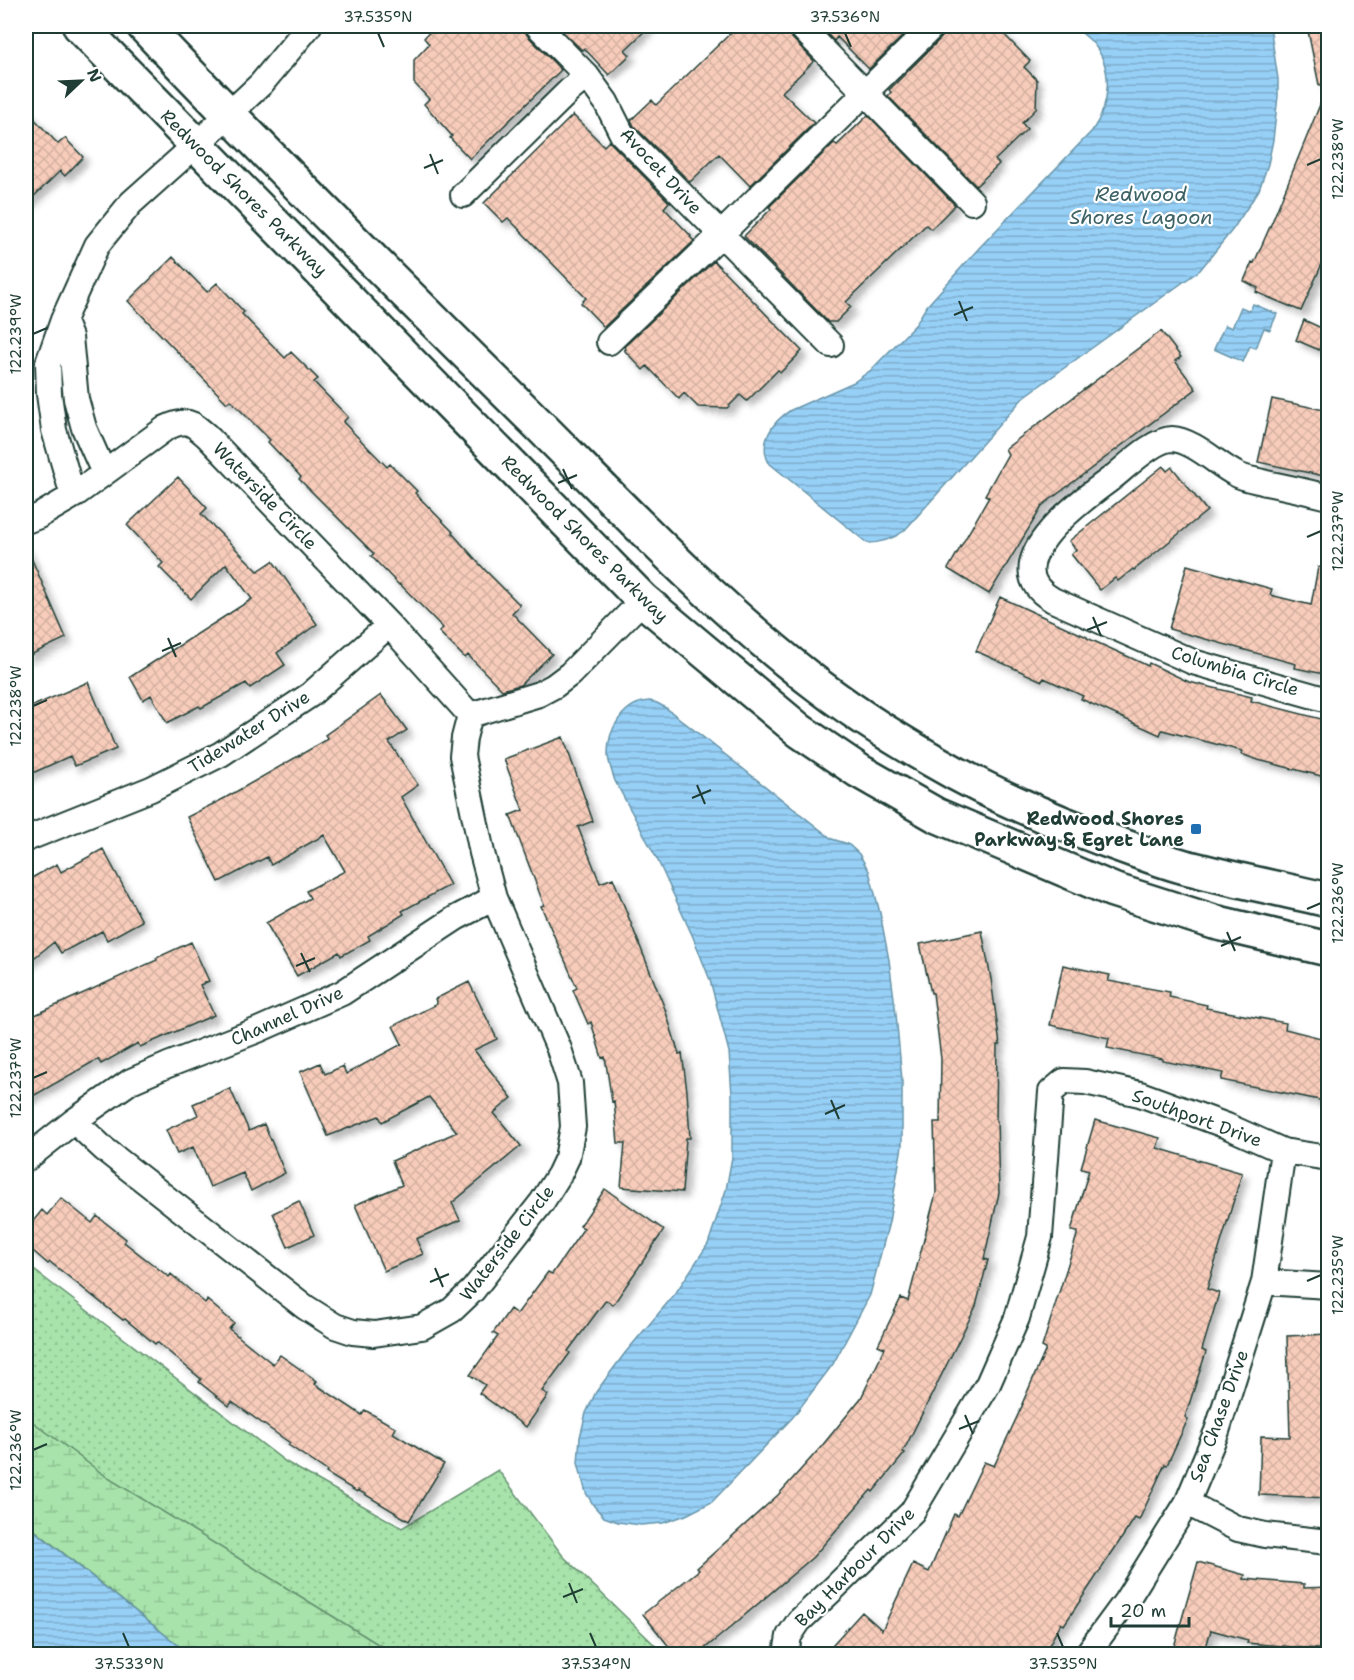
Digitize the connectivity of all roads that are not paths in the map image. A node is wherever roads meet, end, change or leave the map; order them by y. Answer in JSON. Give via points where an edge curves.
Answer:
{"nodes":[{"id":1,"x":80,"y":26,"type":"edge"},
{"id":2,"x":144,"y":26,"type":"edge"},
{"id":3,"x":309,"y":26,"type":"edge"},
{"id":4,"x":538,"y":26,"type":"edge"},
{"id":5,"x":800,"y":26,"type":"edge"},
{"id":6,"x":933,"y":26,"type":"edge"},
{"id":7,"x":587,"y":76,"type":"junction"},
{"id":8,"x":865,"y":93,"type":"junction"},
{"id":9,"x":229,"y":114,"type":"junction"},
{"id":10,"x":197,"y":144,"type":"junction"},
{"id":11,"x":463,"y":195,"type":"dead end"},
{"id":12,"x":972,"y":202,"type":"dead end"},
{"id":13,"x":721,"y":234,"type":"junction"},
{"id":14,"x":63,"y":320,"type":"junction"},
{"id":15,"x":609,"y":342,"type":"dead end"},
{"id":16,"x":831,"y":345,"type":"dead end"},
{"id":17,"x":104,"y":473,"type":"junction"},
{"id":18,"x":73,"y":496,"type":"junction"},
{"id":19,"x":1329,"y":497,"type":"edge"},
{"id":20,"x":26,"y":521,"type":"edge"},
{"id":21,"x":643,"y":600,"type":"junction"},
{"id":22,"x":389,"y":625,"type":"junction"},
{"id":23,"x":1329,"y":700,"type":"edge"},
{"id":24,"x":470,"y":715,"type":"junction"},
{"id":25,"x":26,"y":839,"type":"edge"},
{"id":26,"x":494,"y":898,"type":"junction"},
{"id":27,"x":1329,"y":900,"type":"edge"},
{"id":28,"x":1329,"y":949,"type":"edge"},
{"id":29,"x":1064,"y":1081,"type":"joint"},
{"id":30,"x":74,"y":1121,"type":"junction"},
{"id":31,"x":1283,"y":1151,"type":"junction"},
{"id":32,"x":1329,"y":1158,"type":"edge"},
{"id":33,"x":26,"y":1159,"type":"edge"},
{"id":34,"x":1264,"y":1282,"type":"junction"},
{"id":35,"x":1329,"y":1286,"type":"edge"},
{"id":36,"x":1187,"y":1503,"type":"junction"},
{"id":37,"x":1329,"y":1542,"type":"edge"},
{"id":38,"x":786,"y":1654,"type":"edge"},
{"id":39,"x":1087,"y":1654,"type":"edge"}],
"edges":[{"from":1,"to":10,"type":"main road","name":"Redwood Shores Parkway"},
{"from":2,"to":9,"type":"main road"},
{"from":3,"to":9,"type":"street","via":[[261,84]]},
{"from":4,"to":7,"type":"street","name":"Avocet Drive"},
{"from":5,"to":8,"type":"street"},
{"from":6,"to":8,"type":"street"},
{"from":7,"to":11,"type":"street"},
{"from":7,"to":13,"type":"street","name":"Avocet Drive","via":[[622,134]]},
{"from":8,"to":12,"type":"street"},
{"from":8,"to":13,"type":"street"},
{"from":9,"to":10,"type":"street"},
{"from":9,"to":27,"type":"main road","via":[[695,580],[809,679],[933,760],[1049,819],[1185,867]]},
{"from":10,"to":14,"type":"street","via":[[131,203],[97,244]]},
{"from":10,"to":21,"type":"main road","name":"Redwood Shores Parkway"},
{"from":13,"to":15,"type":"street"},
{"from":13,"to":16,"type":"street","name":"Avocet Drive"},
{"from":14,"to":17,"type":"street","via":[[70,337],[76,399]]},
{"from":14,"to":18,"type":"street","via":[[48,363],[49,394],[54,430]]},
{"from":17,"to":18,"type":"street","name":"Waterside Circle"},
{"from":17,"to":22,"type":"street","name":"Waterside Circle","via":[[166,428],[187,422],[195,426]]},
{"from":18,"to":20,"type":"street","name":"Waterside Circle"},
{"from":19,"to":23,"type":"street","name":"Columbia Circle","via":[[1238,476],[1185,442],[1170,439],[1152,447],[1065,515],[1043,541],[1031,564],[1040,592],[1053,600],[1193,662]]},
{"from":21,"to":24,"type":"street","via":[[554,686]]},
{"from":21,"to":28,"type":"main road","name":"Redwood Shores Parkway","via":[[800,731],[859,771],[936,814],[1113,890],[1214,922]]},
{"from":22,"to":24,"type":"street","name":"Waterside Circle"},
{"from":22,"to":25,"type":"street","name":"Tidewater Drive","via":[[310,695],[221,754],[151,789]]},
{"from":24,"to":26,"type":"street","name":"Waterside Circle","via":[[462,756]]},
{"from":26,"to":30,"type":"street","name":"Channel Drive","via":[[456,918],[342,993],[131,1081]]},
{"from":26,"to":30,"type":"street","name":"Waterside Circle","via":[[565,1066],[573,1127],[567,1158],[542,1202],[473,1290],[452,1310],[422,1327],[374,1334],[334,1326],[104,1149]]},
{"from":29,"to":31,"type":"street","name":"Southport Drive","via":[[1140,1094]]},
{"from":29,"to":38,"type":"street","name":"Bay Harbour Drive","via":[[1052,1092],[1040,1237],[1017,1318],[988,1384],[912,1512],[799,1621],[789,1636]]},
{"from":30,"to":33,"type":"street"},
{"from":31,"to":32,"type":"street","name":"Southport Drive"},
{"from":31,"to":34,"type":"street","name":"Sea Chase Drive"},
{"from":34,"to":35,"type":"street"},
{"from":34,"to":36,"type":"street","name":"Sea Chase Drive","via":[[1217,1431]]},
{"from":36,"to":37,"type":"street","via":[[1238,1528]]},
{"from":36,"to":39,"type":"street","name":"Sea Chase Drive","via":[[1126,1601]]}]}
